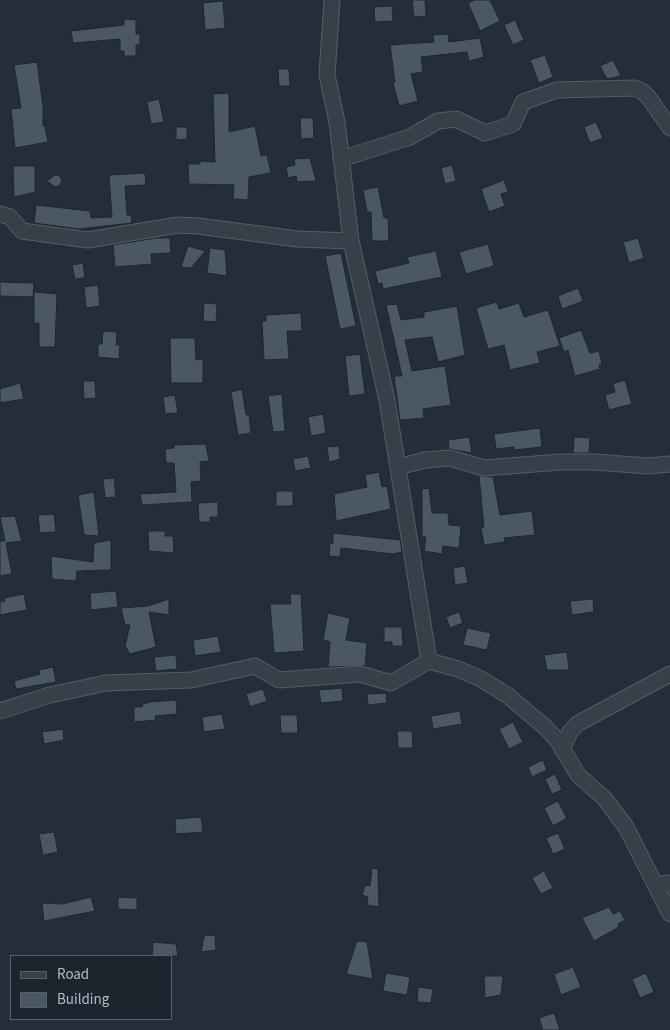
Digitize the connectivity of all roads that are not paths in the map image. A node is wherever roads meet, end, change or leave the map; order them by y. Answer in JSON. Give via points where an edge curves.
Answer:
{"nodes":[{"id":1,"x":332,"y":0,"type":"edge"},
{"id":2,"x":670,"y":128,"type":"edge"},
{"id":3,"x":341,"y":159,"type":"junction"},
{"id":4,"x":0,"y":214,"type":"edge"},
{"id":5,"x":351,"y":241,"type":"junction"},
{"id":6,"x":670,"y":464,"type":"edge"},
{"id":7,"x":398,"y":467,"type":"junction"},
{"id":8,"x":430,"y":662,"type":"junction"},
{"id":9,"x":670,"y":674,"type":"edge"},
{"id":10,"x":0,"y":711,"type":"edge"},
{"id":11,"x":562,"y":749,"type":"junction"},
{"id":12,"x":670,"y":882,"type":"edge"},
{"id":13,"x":655,"y":886,"type":"junction"},
{"id":14,"x":670,"y":914,"type":"edge"}],
"edges":[{"from":1,"to":3,"type":"street","via":[[327,75]]},
{"from":2,"to":3,"type":"street","via":[[649,98],[635,88],[557,90],[523,102],[513,124],[504,127],[485,133],[456,119],[438,121],[410,137]]},
{"from":3,"to":5,"type":"street"},
{"from":4,"to":5,"type":"street","via":[[10,217],[22,231],[88,240],[178,225],[297,239]]},
{"from":5,"to":7,"type":"street","via":[[387,400]]},
{"from":6,"to":7,"type":"street","via":[[560,462],[484,468],[450,458]]},
{"from":7,"to":8,"type":"street"},
{"from":8,"to":10,"type":"street","via":[[391,683],[360,674],[279,680],[255,666],[191,680],[106,683],[50,695]]},
{"from":8,"to":11,"type":"street","via":[[466,672],[507,694],[545,727]]},
{"from":9,"to":11,"type":"street","via":[[577,724]]},
{"from":11,"to":13,"type":"street","via":[[578,775],[617,814]]},
{"from":12,"to":13,"type":"street"},
{"from":13,"to":14,"type":"street"}]}
